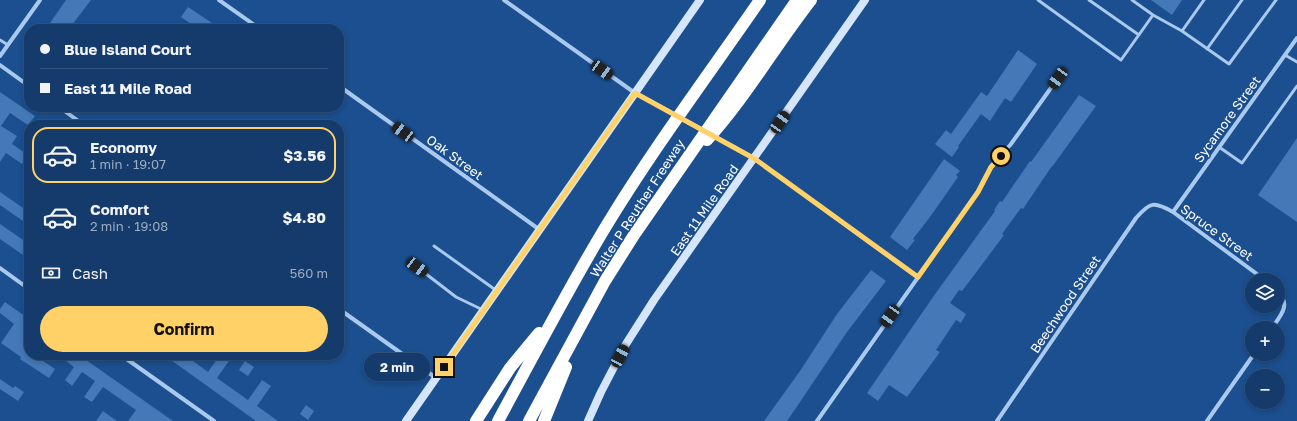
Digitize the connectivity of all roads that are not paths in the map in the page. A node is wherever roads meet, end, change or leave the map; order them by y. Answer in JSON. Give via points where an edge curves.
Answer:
{"nodes":[{"id":1,"x":40,"y":0,"type":"edge"},
{"id":2,"x":219,"y":0,"type":"edge"},
{"id":3,"x":504,"y":0,"type":"edge"},
{"id":4,"x":700,"y":0,"type":"edge"},
{"id":5,"x":760,"y":0,"type":"edge"},
{"id":6,"x":797,"y":0,"type":"edge"},
{"id":7,"x":811,"y":0,"type":"edge"},
{"id":8,"x":865,"y":0,"type":"edge"},
{"id":9,"x":1038,"y":0,"type":"edge"},
{"id":10,"x":1089,"y":0,"type":"edge"},
{"id":11,"x":1132,"y":0,"type":"edge"},
{"id":12,"x":1204,"y":0,"type":"edge"},
{"id":13,"x":1242,"y":0,"type":"edge"},
{"id":14,"x":1276,"y":0,"type":"edge"},
{"id":15,"x":1153,"y":15,"type":"junction"},
{"id":16,"x":253,"y":24,"type":"edge"},
{"id":17,"x":1182,"y":31,"type":"junction"},
{"id":18,"x":1139,"y":36,"type":"junction"},
{"id":19,"x":1297,"y":38,"type":"edge"},
{"id":20,"x":0,"y":40,"type":"edge"},
{"id":21,"x":8,"y":45,"type":"junction"},
{"id":22,"x":1207,"y":49,"type":"junction"},
{"id":23,"x":1285,"y":55,"type":"junction"},
{"id":24,"x":0,"y":56,"type":"edge"},
{"id":25,"x":1297,"y":62,"type":"edge"},
{"id":26,"x":0,"y":65,"type":"edge"},
{"id":27,"x":1058,"y":78,"type":"dead end"},
{"id":28,"x":24,"y":82,"type":"edge"},
{"id":29,"x":1297,"y":86,"type":"edge"},
{"id":30,"x":344,"y":90,"type":"edge"},
{"id":31,"x":635,"y":93,"type":"junction"},
{"id":32,"x":66,"y":112,"type":"edge"},
{"id":33,"x":77,"y":120,"type":"edge"},
{"id":34,"x":1219,"y":147,"type":"junction"},
{"id":35,"x":755,"y":159,"type":"junction"},
{"id":36,"x":672,"y":178,"type":"junction"},
{"id":37,"x":1154,"y":204,"type":"joint"},
{"id":38,"x":1173,"y":212,"type":"junction"},
{"id":39,"x":540,"y":230,"type":"junction"},
{"id":40,"x":434,"y":246,"type":"dead end"},
{"id":41,"x":417,"y":267,"type":"dead end"},
{"id":42,"x":0,"y":268,"type":"edge"},
{"id":43,"x":1256,"y":273,"type":"edge"},
{"id":44,"x":918,"y":277,"type":"junction"},
{"id":45,"x":24,"y":285,"type":"edge"},
{"id":46,"x":497,"y":291,"type":"junction"},
{"id":47,"x":483,"y":310,"type":"junction"},
{"id":48,"x":557,"y":311,"type":"junction"},
{"id":49,"x":344,"y":313,"type":"edge"},
{"id":50,"x":576,"y":335,"type":"junction"},
{"id":51,"x":128,"y":360,"type":"edge"},
{"id":52,"x":1249,"y":361,"type":"edge"},
{"id":53,"x":436,"y":378,"type":"junction"},
{"id":54,"x":214,"y":421,"type":"edge"},
{"id":55,"x":406,"y":421,"type":"edge"},
{"id":56,"x":476,"y":421,"type":"edge"},
{"id":57,"x":498,"y":421,"type":"edge"},
{"id":58,"x":529,"y":421,"type":"edge"},
{"id":59,"x":544,"y":421,"type":"edge"},
{"id":60,"x":588,"y":421,"type":"edge"},
{"id":61,"x":817,"y":421,"type":"edge"},
{"id":62,"x":997,"y":421,"type":"edge"},
{"id":63,"x":1207,"y":421,"type":"edge"}],
"edges":[{"from":1,"to":21,"type":"street"},
{"from":2,"to":16,"type":"street"},
{"from":3,"to":31,"type":"street"},
{"from":4,"to":31,"type":"main road"},
{"from":5,"to":48,"type":"highway","name":"Walter P Reuther Freeway","via":[[628,191]]},
{"from":6,"to":36,"type":"highway","name":"Walter P Reuther Freeway"},
{"from":7,"to":36,"type":"highway","via":[[727,117]]},
{"from":8,"to":35,"type":"main road","name":"East 11 Mile Road"},
{"from":9,"to":18,"type":"lane","via":[[1121,60]]},
{"from":10,"to":18,"type":"lane"},
{"from":11,"to":15,"type":"lane"},
{"from":12,"to":17,"type":"lane"},
{"from":13,"to":22,"type":"lane"},
{"from":14,"to":22,"type":"lane","via":[[1229,64]]},
{"from":15,"to":17,"type":"lane"},
{"from":15,"to":18,"type":"lane"},
{"from":17,"to":22,"type":"lane"},
{"from":19,"to":23,"type":"street","name":"Sycamore Street"},
{"from":20,"to":21,"type":"lane"},
{"from":21,"to":24,"type":"street"},
{"from":23,"to":25,"type":"lane"},
{"from":23,"to":34,"type":"street","name":"Sycamore Street"},
{"from":26,"to":28,"type":"street"},
{"from":27,"to":44,"type":"street","via":[[1011,144],[991,167],[978,192]]},
{"from":29,"to":34,"type":"lane","via":[[1242,164]]},
{"from":30,"to":39,"type":"street","name":"Oak Street"},
{"from":31,"to":35,"type":"street","bridge":true},
{"from":31,"to":39,"type":"main road"},
{"from":32,"to":33,"type":"street"},
{"from":34,"to":38,"type":"street","name":"Sycamore Street"},
{"from":35,"to":44,"type":"street"},
{"from":35,"to":60,"type":"main road","name":"East 11 Mile Road","via":[[626,344]]},
{"from":36,"to":50,"type":"highway","name":"Walter P Reuther Freeway","via":[[609,274]]},
{"from":37,"to":38,"type":"street","name":"Spruce Street"},
{"from":37,"to":62,"type":"street","name":"Beechwood Street","via":[[1145,208],[1136,218]]},
{"from":38,"to":43,"type":"street","name":"Spruce Street"},
{"from":39,"to":46,"type":"main road"},
{"from":40,"to":46,"type":"lane"},
{"from":41,"to":47,"type":"lane","via":[[456,297]]},
{"from":42,"to":45,"type":"street"},
{"from":44,"to":61,"type":"street"},
{"from":46,"to":47,"type":"main road"},
{"from":47,"to":53,"type":"main road"},
{"from":48,"to":56,"type":"highway","via":[[510,368]]},
{"from":48,"to":57,"type":"highway","name":"Walter P Reuther Freeway"},
{"from":49,"to":53,"type":"street"},
{"from":50,"to":58,"type":"highway","name":"Walter P Reuther Freeway"},
{"from":50,"to":59,"type":"highway"},
{"from":51,"to":54,"type":"street"},
{"from":52,"to":63,"type":"street"},
{"from":53,"to":55,"type":"main road"}]}
